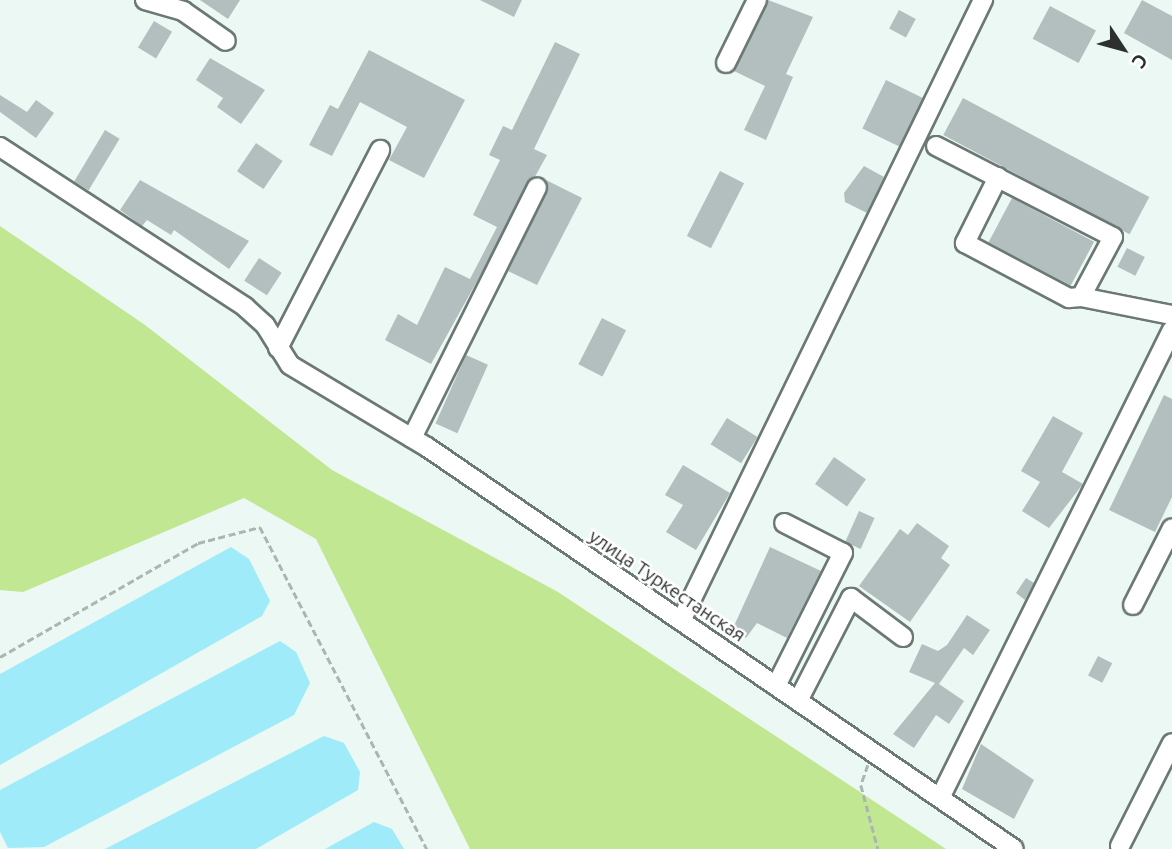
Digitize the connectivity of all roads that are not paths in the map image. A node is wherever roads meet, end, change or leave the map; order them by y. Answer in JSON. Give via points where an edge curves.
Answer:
{"nodes":[{"id":1,"x":145,"y":0,"type":"edge"},
{"id":2,"x":757,"y":0,"type":"edge"},
{"id":3,"x":983,"y":0,"type":"edge"},
{"id":4,"x":226,"y":41,"type":"dead end"},
{"id":5,"x":726,"y":63,"type":"dead end"},
{"id":6,"x":936,"y":146,"type":"dead end"},
{"id":7,"x":0,"y":147,"type":"edge"},
{"id":8,"x":380,"y":150,"type":"dead end"},
{"id":9,"x":998,"y":177,"type":"junction"},
{"id":10,"x":537,"y":187,"type":"dead end"},
{"id":11,"x":1081,"y":297,"type":"junction"},
{"id":12,"x":1172,"y":315,"type":"edge"},
{"id":13,"x":1172,"y":330,"type":"edge"},
{"id":14,"x":278,"y":348,"type":"junction"},
{"id":15,"x":412,"y":438,"type":"junction"},
{"id":16,"x":784,"y":523,"type":"dead end"},
{"id":17,"x":1172,"y":528,"type":"edge"},
{"id":18,"x":1132,"y":606,"type":"dead end"},
{"id":19,"x":681,"y":621,"type":"junction"},
{"id":20,"x":903,"y":636,"type":"dead end"},
{"id":21,"x":776,"y":686,"type":"junction"},
{"id":22,"x":797,"y":701,"type":"junction"},
{"id":23,"x":1172,"y":743,"type":"edge"},
{"id":24,"x":940,"y":798,"type":"junction"},
{"id":25,"x":1120,"y":846,"type":"dead end"},
{"id":26,"x":1014,"y":849,"type":"edge"}],
"edges":[{"from":1,"to":4,"type":"street","via":[[183,11]]},
{"from":2,"to":5,"type":"street"},
{"from":3,"to":19,"type":"street"},
{"from":6,"to":9,"type":"street"},
{"from":7,"to":14,"type":"street","via":[[245,307]]},
{"from":8,"to":14,"type":"street"},
{"from":9,"to":11,"type":"street","via":[[1112,237]]},
{"from":9,"to":11,"type":"street","via":[[965,243],[1069,298]]},
{"from":10,"to":15,"type":"street"},
{"from":11,"to":12,"type":"street"},
{"from":13,"to":24,"type":"street"},
{"from":14,"to":15,"type":"street","name":"улица Туркестанская","via":[[290,365]]},
{"from":15,"to":19,"type":"street","name":"улица Туркестанская"},
{"from":16,"to":21,"type":"street","via":[[843,553]]},
{"from":17,"to":18,"type":"street"},
{"from":19,"to":21,"type":"street","name":"улица Туркестанская"},
{"from":20,"to":22,"type":"street","via":[[851,598]]},
{"from":21,"to":22,"type":"street","name":"улица Туркестанская"},
{"from":22,"to":24,"type":"street","name":"улица Туркестанская"},
{"from":23,"to":25,"type":"street"},
{"from":24,"to":26,"type":"street","name":"улица Туркестанская"}]}
